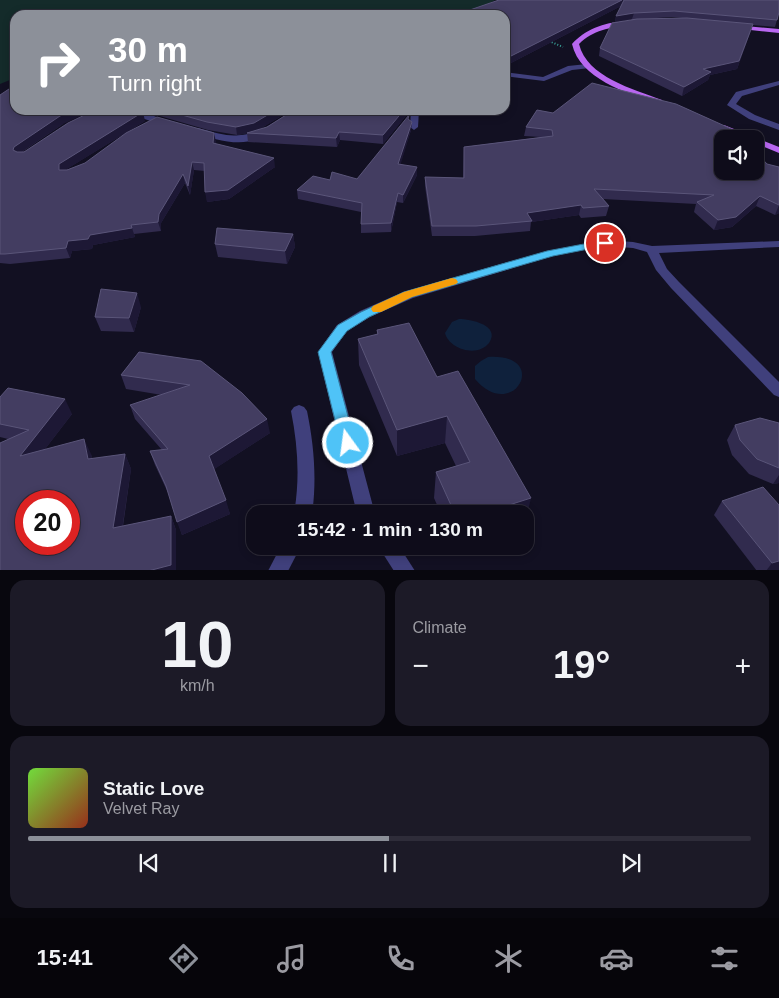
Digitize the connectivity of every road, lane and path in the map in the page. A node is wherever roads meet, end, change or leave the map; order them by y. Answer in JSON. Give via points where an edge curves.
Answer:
{"nodes":[{"id":1,"x":633,"y":23,"type":"edge"},
{"id":2,"x":722,"y":25,"type":"edge"},
{"id":3,"x":779,"y":31,"type":"edge"},
{"id":4,"x":550,"y":35,"type":"edge"},
{"id":5,"x":576,"y":51,"type":"junction"},
{"id":6,"x":587,"y":66,"type":"junction"},
{"id":7,"x":510,"y":75,"type":"edge"},
{"id":8,"x":779,"y":83,"type":"edge"},
{"id":9,"x":663,"y":103,"type":"edge"},
{"id":10,"x":139,"y":115,"type":"edge"},
{"id":11,"x":415,"y":115,"type":"edge"},
{"id":12,"x":157,"y":120,"type":"junction"},
{"id":13,"x":718,"y":126,"type":"edge"},
{"id":14,"x":414,"y":127,"type":"edge"},
{"id":15,"x":145,"y":128,"type":"edge"},
{"id":16,"x":779,"y":128,"type":"edge"},
{"id":17,"x":268,"y":129,"type":"edge"},
{"id":18,"x":728,"y":130,"type":"edge"},
{"id":19,"x":764,"y":144,"type":"edge"},
{"id":20,"x":779,"y":150,"type":"edge"},
{"id":21,"x":779,"y":244,"type":"edge"},
{"id":22,"x":652,"y":250,"type":"junction"},
{"id":23,"x":779,"y":391,"type":"edge"},
{"id":24,"x":299,"y":411,"type":"dead end"},
{"id":25,"x":305,"y":505,"type":"edge"},
{"id":26,"x":364,"y":505,"type":"edge"},
{"id":27,"x":286,"y":555,"type":"edge"},
{"id":28,"x":394,"y":555,"type":"edge"},
{"id":29,"x":277,"y":570,"type":"edge"},
{"id":30,"x":406,"y":570,"type":"edge"}],
"edges":[{"from":1,"to":5,"type":"main road","via":[[614,25],[581,36],[575,44]]},
{"from":2,"to":3,"type":"main road"},
{"from":4,"to":5,"type":"path","via":[[548,40]]},
{"from":5,"to":6,"type":"main road"},
{"from":6,"to":7,"type":"street","via":[[571,68],[544,79]]},
{"from":6,"to":9,"type":"main road","via":[[612,82]]},
{"from":8,"to":16,"type":"street","via":[[739,94],[731,105],[752,118]]},
{"from":10,"to":12,"type":"street"},
{"from":11,"to":14,"type":"street"},
{"from":12,"to":15,"type":"street"},
{"from":12,"to":17,"type":"street","via":[[236,140],[248,139]]},
{"from":13,"to":18,"type":"main road"},
{"from":19,"to":20,"type":"main road"},
{"from":21,"to":22,"type":"street"},
{"from":22,"to":23,"type":"street","via":[[662,270]]},
{"from":22,"to":26,"type":"street","via":[[605,243],[551,253],[408,294],[342,328],[325,352]]},
{"from":24,"to":25,"type":"street","via":[[307,451]]},
{"from":27,"to":29,"type":"street"},
{"from":28,"to":30,"type":"street"}]}
